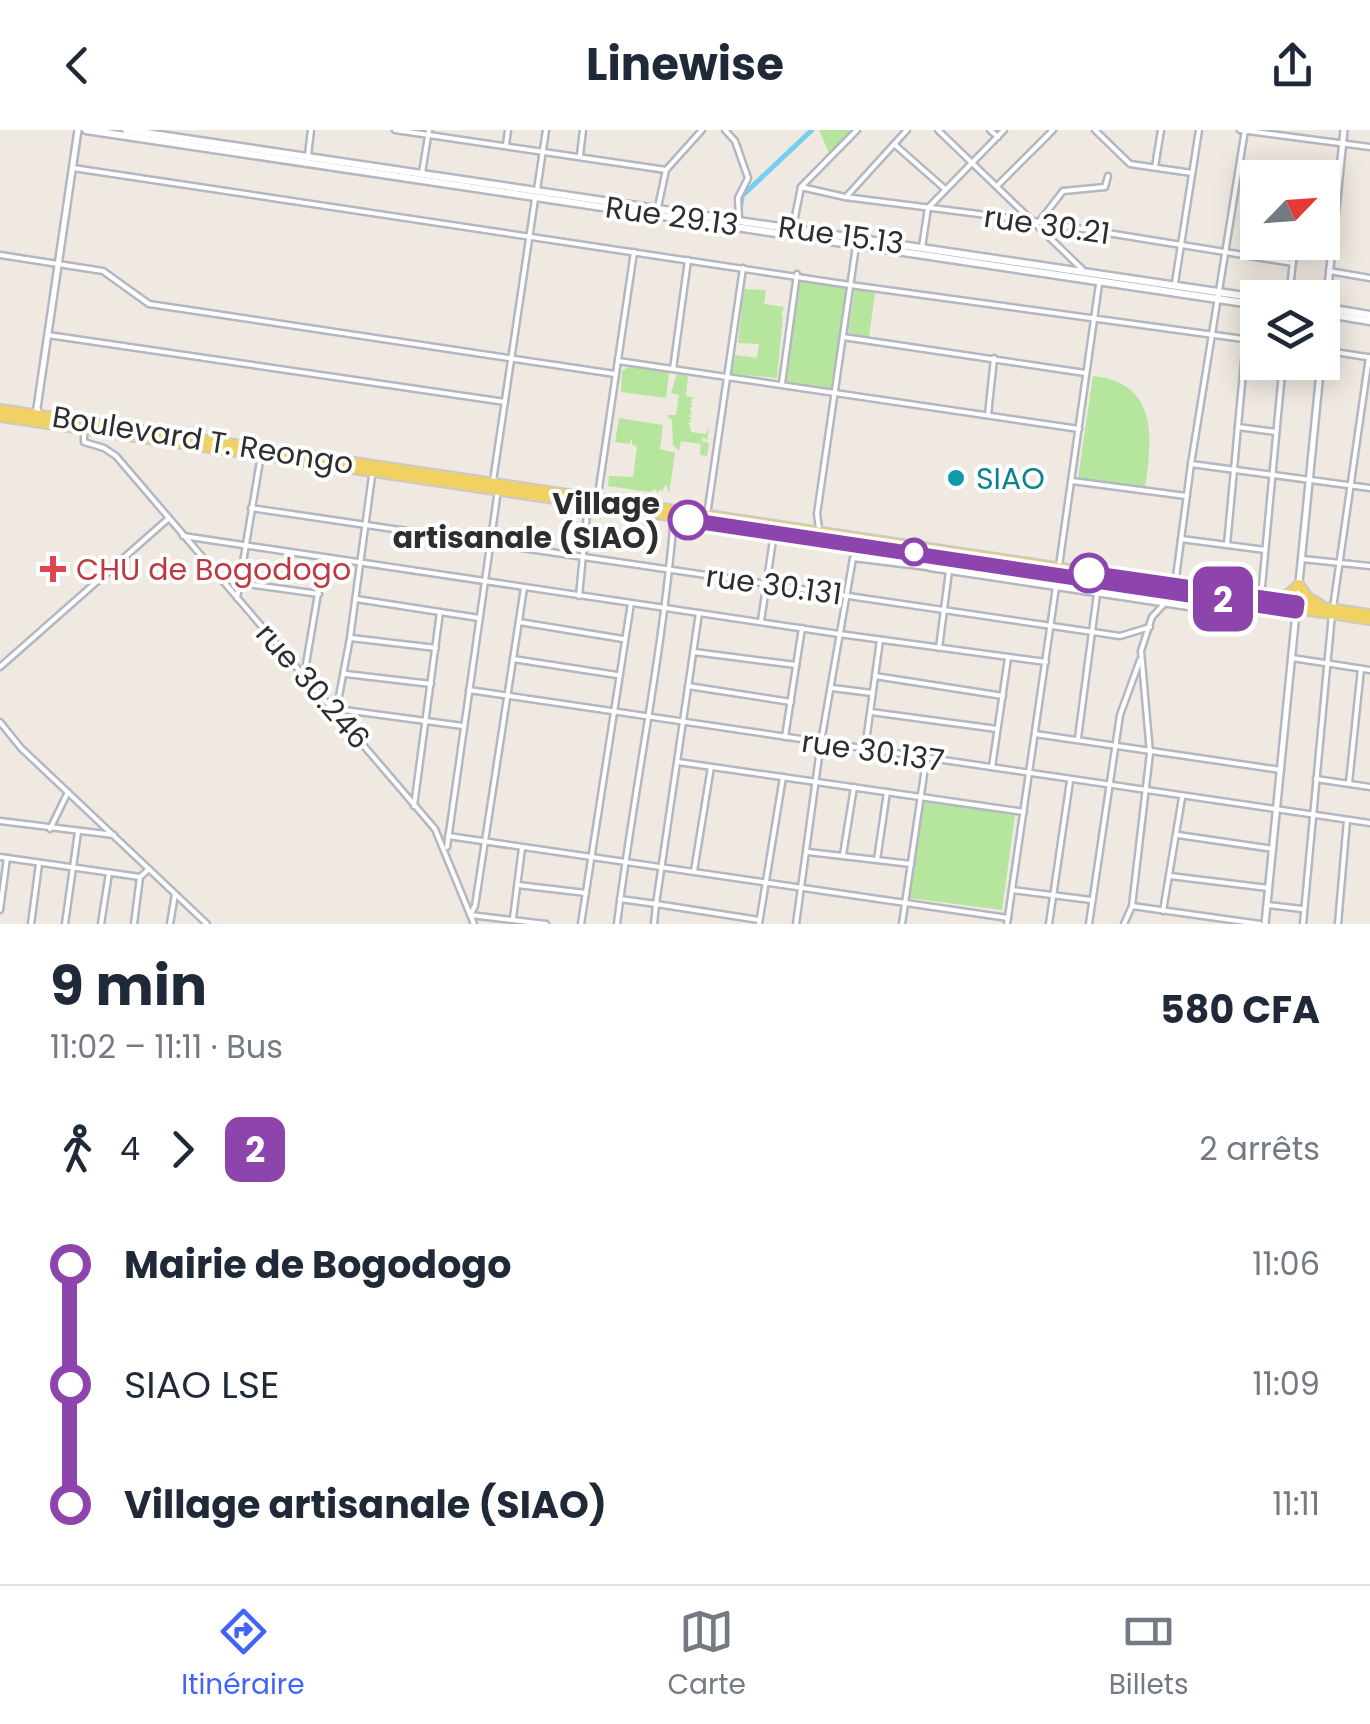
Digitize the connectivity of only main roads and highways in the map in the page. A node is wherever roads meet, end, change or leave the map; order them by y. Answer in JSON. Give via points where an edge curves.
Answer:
{"nodes":[{"id":1,"x":82,"y":130,"type":"edge"},
{"id":2,"x":126,"y":130,"type":"edge"},
{"id":3,"x":307,"y":159,"type":"junction"},
{"id":4,"x":536,"y":192,"type":"junction"},
{"id":5,"x":857,"y":240,"type":"junction"},
{"id":6,"x":1100,"y":277,"type":"junction"},
{"id":7,"x":1220,"y":297,"type":"junction"},
{"id":8,"x":1240,"y":300,"type":"edge"},
{"id":9,"x":1340,"y":313,"type":"edge"},
{"id":10,"x":1370,"y":318,"type":"edge"},
{"id":11,"x":0,"y":413,"type":"edge"},
{"id":12,"x":35,"y":416,"type":"junction"},
{"id":13,"x":373,"y":469,"type":"junction"},
{"id":14,"x":496,"y":487,"type":"junction"},
{"id":15,"x":820,"y":536,"type":"junction"},
{"id":16,"x":1058,"y":571,"type":"junction"},
{"id":17,"x":1174,"y":588,"type":"junction"},
{"id":18,"x":1265,"y":599,"type":"junction"},
{"id":19,"x":1296,"y":607,"type":"junction"},
{"id":20,"x":1330,"y":610,"type":"junction"},
{"id":21,"x":1370,"y":617,"type":"edge"}],
"edges":[{"from":1,"to":3,"type":"main road","name":"Rue 29.13"},
{"from":2,"to":3,"type":"main road","name":"Rue 15.13"},
{"from":3,"to":4,"type":"main road","name":"Rue 29.13"},
{"from":3,"to":4,"type":"main road","name":"Rue 15.13"},
{"from":4,"to":5,"type":"main road","name":"Rue 29.13"},
{"from":4,"to":5,"type":"main road","name":"Rue 15.13"},
{"from":5,"to":6,"type":"main road","name":"Rue 29.13"},
{"from":5,"to":6,"type":"main road","name":"Rue 15.13"},
{"from":6,"to":7,"type":"main road","name":"Rue 29.13"},
{"from":6,"to":7,"type":"main road","name":"Rue 15.13"},
{"from":7,"to":8,"type":"main road","name":"Rue 15.13"},
{"from":9,"to":10,"type":"main road"},
{"from":11,"to":12,"type":"main road","name":"Boulevard T. Reongo"},
{"from":12,"to":13,"type":"main road","name":"Boulevard T. Reongo"},
{"from":12,"to":13,"type":"main road","name":"Boulevard T. Reongo","via":[[84,430]]},
{"from":13,"to":14,"type":"main road","name":"Boulevard T. Reongo"},
{"from":14,"to":15,"type":"main road","name":"Boulevard T. Reongo"},
{"from":14,"to":15,"type":"main road","name":"Boulevard T. Reongo"},
{"from":15,"to":16,"type":"main road","name":"Boulevard T. Reongo"},
{"from":15,"to":16,"type":"main road","name":"Boulevard T. Reongo"},
{"from":16,"to":17,"type":"main road","name":"Boulevard T. Reongo"},
{"from":17,"to":18,"type":"main road","name":"Boulevard T. Reongo"},
{"from":17,"to":19,"type":"main road","name":"Boulevard T. Reongo"},
{"from":18,"to":19,"type":"main road","name":"Boulevard T. Reongo"},
{"from":18,"to":20,"type":"main road","via":[[1299,584]]},
{"from":19,"to":20,"type":"main road"},
{"from":20,"to":21,"type":"main road"}]}
